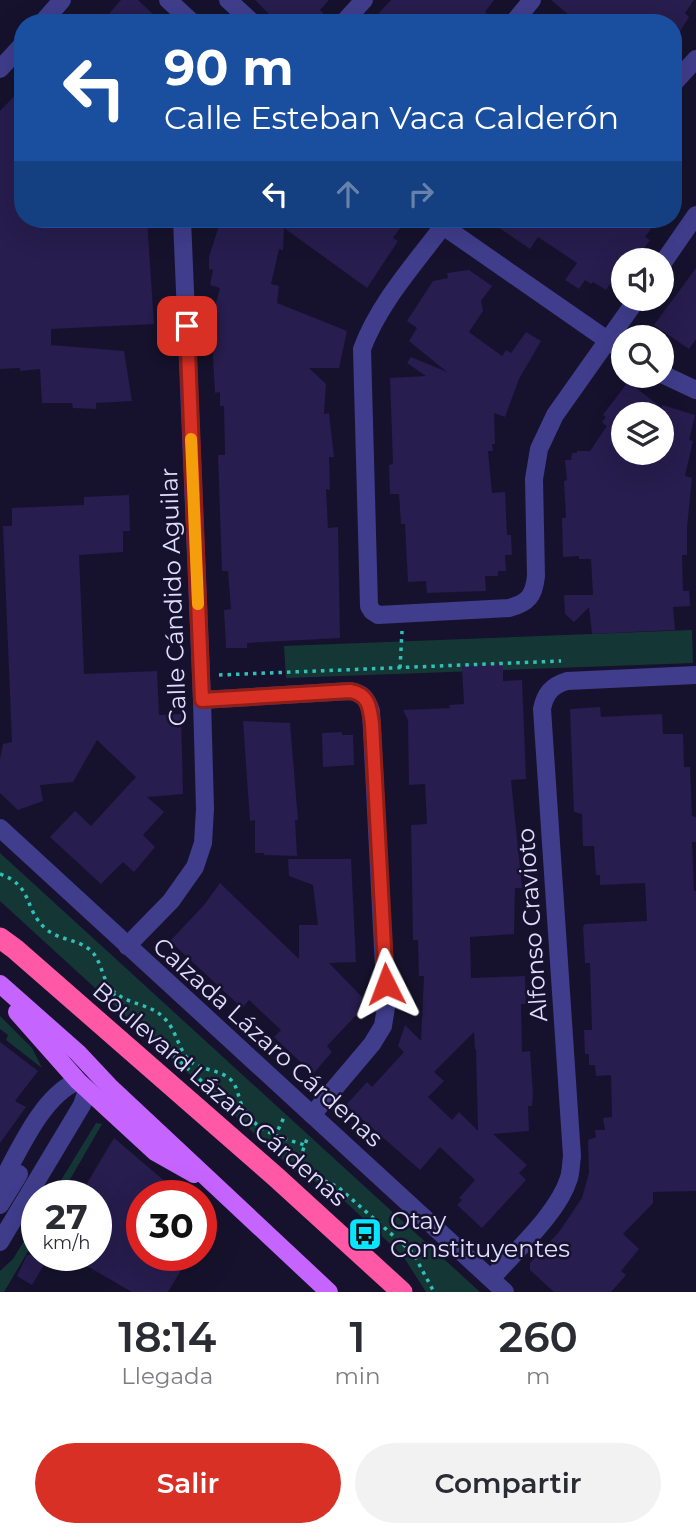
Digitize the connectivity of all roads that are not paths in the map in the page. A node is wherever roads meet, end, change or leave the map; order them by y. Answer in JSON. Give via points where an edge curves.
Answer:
{"nodes":[{"id":1,"x":62,"y":0,"type":"edge"},
{"id":2,"x":169,"y":0,"type":"edge"},
{"id":3,"x":228,"y":0,"type":"edge"},
{"id":4,"x":364,"y":0,"type":"edge"},
{"id":5,"x":531,"y":0,"type":"edge"},
{"id":6,"x":50,"y":14,"type":"edge"},
{"id":7,"x":184,"y":14,"type":"edge"},
{"id":8,"x":243,"y":14,"type":"edge"},
{"id":9,"x":351,"y":14,"type":"edge"},
{"id":10,"x":520,"y":14,"type":"edge"},
{"id":11,"x":14,"y":57,"type":"edge"},
{"id":12,"x":696,"y":59,"type":"edge"},
{"id":13,"x":0,"y":69,"type":"edge"},
{"id":14,"x":682,"y":74,"type":"edge"},
{"id":15,"x":696,"y":215,"type":"edge"},
{"id":16,"x":182,"y":228,"type":"edge"},
{"id":17,"x":434,"y":228,"type":"edge"},
{"id":18,"x":447,"y":228,"type":"edge"},
{"id":19,"x":673,"y":248,"type":"edge"},
{"id":20,"x":628,"y":311,"type":"edge"},
{"id":21,"x":607,"y":341,"type":"junction"},
{"id":22,"x":611,"y":344,"type":"edge"},
{"id":23,"x":674,"y":380,"type":"edge"},
{"id":24,"x":696,"y":390,"type":"edge"},
{"id":25,"x":696,"y":675,"type":"edge"},
{"id":26,"x":202,"y":700,"type":"junction"},
{"id":27,"x":0,"y":828,"type":"edge"},
{"id":28,"x":5,"y":940,"type":"edge"},
{"id":29,"x":127,"y":946,"type":"junction"},
{"id":30,"x":0,"y":984,"type":"edge"},
{"id":31,"x":0,"y":992,"type":"edge"},
{"id":32,"x":82,"y":1086,"type":"junction"},
{"id":33,"x":60,"y":1093,"type":"junction"},
{"id":34,"x":312,"y":1115,"type":"junction"},
{"id":35,"x":0,"y":1185,"type":"edge"},
{"id":36,"x":218,"y":1188,"type":"junction"},
{"id":37,"x":0,"y":1205,"type":"edge"},
{"id":38,"x":0,"y":1242,"type":"edge"},
{"id":39,"x":491,"y":1279,"type":"junction"},
{"id":40,"x":329,"y":1292,"type":"edge"},
{"id":41,"x":402,"y":1292,"type":"edge"},
{"id":42,"x":505,"y":1292,"type":"edge"}],
"edges":[{"from":1,"to":6,"type":"street"},
{"from":2,"to":7,"type":"street"},
{"from":3,"to":8,"type":"street"},
{"from":4,"to":9,"type":"street"},
{"from":5,"to":10,"type":"street"},
{"from":11,"to":13,"type":"street"},
{"from":12,"to":14,"type":"street"},
{"from":15,"to":19,"type":"street"},
{"from":16,"to":26,"type":"street","name":"Calle Cándido Aguilar"},
{"from":17,"to":21,"type":"street","via":[[369,328],[362,349],[369,606],[378,615],[509,608],[530,598],[536,576],[534,479],[539,449],[555,415]]},
{"from":18,"to":21,"type":"street"},
{"from":20,"to":21,"type":"street"},
{"from":21,"to":22,"type":"street"},
{"from":23,"to":24,"type":"street"},
{"from":25,"to":39,"type":"street","name":"Alfonso Cravioto","via":[[567,681],[544,697],[572,1156],[560,1197]]},
{"from":26,"to":29,"type":"street","name":"Calle Cándido Aguilar","via":[[205,809],[199,855],[171,901]]},
{"from":26,"to":34,"type":"street","via":[[350,691],[359,692],[371,711],[386,1007],[383,1026],[372,1044]]},
{"from":27,"to":29,"type":"street","name":"Calzada Lázaro Cárdenas"},
{"from":28,"to":41,"type":"highway","name":"Boulevard Lázaro Cárdenas"},
{"from":29,"to":34,"type":"street","name":"Calzada Lázaro Cárdenas"},
{"from":30,"to":36,"type":"main road"},
{"from":31,"to":32,"type":"main road"},
{"from":32,"to":33,"type":"street","via":[[64,1087]]},
{"from":32,"to":36,"type":"main road","via":[[155,1152]]},
{"from":32,"to":38,"type":"street","via":[[82,1105]]},
{"from":33,"to":35,"type":"street","via":[[37,1119]]},
{"from":33,"to":37,"type":"street","via":[[48,1124]]},
{"from":34,"to":39,"type":"street","name":"Calzada Lázaro Cárdenas"},
{"from":36,"to":40,"type":"main road"},
{"from":39,"to":42,"type":"street","name":"Calzada Lázaro Cárdenas"}]}
